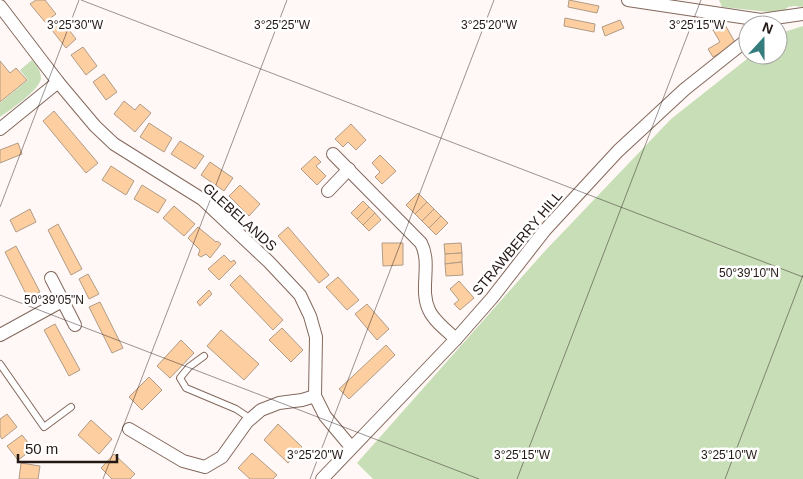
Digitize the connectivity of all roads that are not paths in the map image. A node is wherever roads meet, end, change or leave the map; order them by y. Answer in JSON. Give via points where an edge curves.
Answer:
{"nodes":[{"id":1,"x":628,"y":0,"type":"edge"},
{"id":2,"x":0,"y":6,"type":"edge"},
{"id":3,"x":803,"y":14,"type":"edge"},
{"id":4,"x":788,"y":17,"type":"edge"},
{"id":5,"x":738,"y":18,"type":"edge"},
{"id":6,"x":738,"y":47,"type":"edge"},
{"id":7,"x":58,"y":82,"type":"junction"},
{"id":8,"x":0,"y":129,"type":"edge"},
{"id":9,"x":334,"y":154,"type":"dead end"},
{"id":10,"x":348,"y":169,"type":"junction"},
{"id":11,"x":328,"y":191,"type":"dead end"},
{"id":12,"x":50,"y":278,"type":"dead end"},
{"id":13,"x":62,"y":301,"type":"junction"},
{"id":14,"x":75,"y":326,"type":"dead end"},
{"id":15,"x":0,"y":335,"type":"edge"},
{"id":16,"x":456,"y":338,"type":"junction"},
{"id":17,"x":204,"y":356,"type":"dead end"},
{"id":18,"x":0,"y":364,"type":"edge"},
{"id":19,"x":315,"y":396,"type":"junction"},
{"id":20,"x":71,"y":407,"type":"dead end"},
{"id":21,"x":251,"y":419,"type":"junction"},
{"id":22,"x":128,"y":429,"type":"dead end"},
{"id":23,"x":351,"y":447,"type":"junction"},
{"id":24,"x":322,"y":479,"type":"edge"}],
"edges":[{"from":1,"to":5,"type":"street"},
{"from":2,"to":7,"type":"street","name":"GLEBELANDS"},
{"from":3,"to":4,"type":"street"},
{"from":6,"to":16,"type":"street","name":"STRAWBERRY HILL","via":[[685,89],[618,151],[545,230]]},
{"from":7,"to":8,"type":"street"},
{"from":7,"to":19,"type":"street","name":"GLEBELANDS","via":[[114,144],[202,199],[300,296],[316,337]]},
{"from":9,"to":10,"type":"street"},
{"from":10,"to":11,"type":"street"},
{"from":10,"to":16,"type":"street","via":[[421,243],[427,260],[428,309]]},
{"from":12,"to":13,"type":"street"},
{"from":13,"to":14,"type":"street"},
{"from":13,"to":15,"type":"street"},
{"from":16,"to":23,"type":"street","name":"STRAWBERRY HILL"},
{"from":17,"to":21,"type":"lane","via":[[180,378],[186,388],[236,409]]},
{"from":18,"to":20,"type":"lane","via":[[44,427]]},
{"from":19,"to":21,"type":"street","via":[[279,403],[261,410]]},
{"from":19,"to":23,"type":"street","name":"GLEBELANDS","via":[[325,416]]},
{"from":21,"to":22,"type":"street","via":[[222,457],[205,467],[183,462]]},
{"from":23,"to":24,"type":"street","name":"STRAWBERRY HILL"}]}
